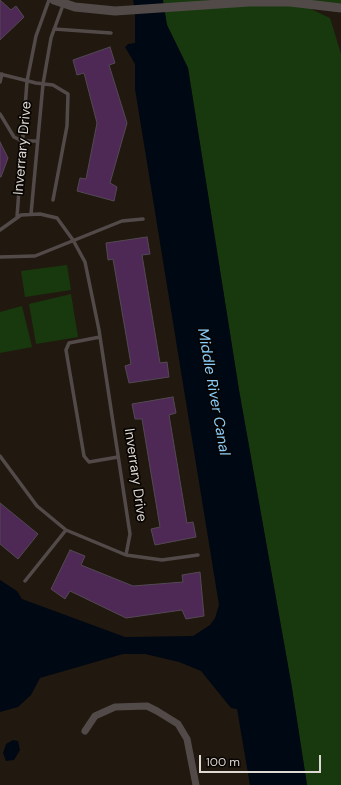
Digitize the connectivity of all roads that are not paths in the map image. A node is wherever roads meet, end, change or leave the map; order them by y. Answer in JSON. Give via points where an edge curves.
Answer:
{"nodes":[{"id":1,"x":49,"y":0,"type":"edge"},
{"id":2,"x":54,"y":0,"type":"edge"},
{"id":3,"x":63,"y":4,"type":"junction"},
{"id":4,"x":341,"y":8,"type":"edge"},
{"id":5,"x":54,"y":30,"type":"junction"},
{"id":6,"x":111,"y":33,"type":"dead end"},
{"id":7,"x":1,"y":74,"type":"edge"},
{"id":8,"x":27,"y":81,"type":"junction"},
{"id":9,"x":0,"y":82,"type":"edge"},
{"id":10,"x":43,"y":84,"type":"junction"},
{"id":11,"x":0,"y":114,"type":"edge"},
{"id":12,"x":22,"y":141,"type":"junction"},
{"id":13,"x":37,"y":141,"type":"junction"},
{"id":14,"x":53,"y":200,"type":"dead end"},
{"id":15,"x":31,"y":214,"type":"junction"},
{"id":16,"x":17,"y":218,"type":"junction"},
{"id":17,"x":143,"y":219,"type":"dead end"},
{"id":18,"x":0,"y":230,"type":"edge"},
{"id":19,"x":73,"y":240,"type":"junction"},
{"id":20,"x":0,"y":257,"type":"edge"},
{"id":21,"x":100,"y":338,"type":"junction"},
{"id":22,"x":0,"y":456,"type":"edge"},
{"id":23,"x":118,"y":457,"type":"junction"},
{"id":24,"x":66,"y":530,"type":"junction"},
{"id":25,"x":126,"y":555,"type":"junction"},
{"id":26,"x":198,"y":555,"type":"dead end"},
{"id":27,"x":25,"y":581,"type":"dead end"},
{"id":28,"x":85,"y":731,"type":"dead end"},
{"id":29,"x":196,"y":785,"type":"edge"}],
"edges":[{"from":1,"to":8,"type":"lane","name":"Inverrary Drive","via":[[36,36]]},
{"from":2,"to":3,"type":"street"},
{"from":3,"to":4,"type":"street","via":[[98,10],[132,11],[249,2],[290,2]]},
{"from":3,"to":5,"type":"lane","name":"Inverrary Drive"},
{"from":5,"to":6,"type":"lane"},
{"from":5,"to":10,"type":"lane","name":"Inverrary Drive"},
{"from":7,"to":8,"type":"lane","name":"Inverrary Drive"},
{"from":7,"to":9,"type":"lane"},
{"from":8,"to":10,"type":"lane","name":"Inverrary Drive"},
{"from":8,"to":12,"type":"lane","name":"Inverrary Drive"},
{"from":10,"to":13,"type":"lane","name":"Inverrary Drive"},
{"from":10,"to":14,"type":"lane","name":"Inverrary Drive","via":[[53,85],[68,94],[67,126]]},
{"from":11,"to":12,"type":"lane","via":[[14,137]]},
{"from":12,"to":13,"type":"lane"},
{"from":12,"to":16,"type":"lane","name":"Inverrary Drive"},
{"from":13,"to":15,"type":"lane","name":"Inverrary Drive"},
{"from":15,"to":16,"type":"lane","name":"Inverrary Drive"},
{"from":15,"to":19,"type":"lane","name":"Inverrary Drive","via":[[57,218]]},
{"from":16,"to":18,"type":"lane","name":"Inverrary Drive"},
{"from":17,"to":19,"type":"lane","via":[[122,221]]},
{"from":19,"to":20,"type":"lane","via":[[35,256]]},
{"from":19,"to":21,"type":"lane","name":"Inverrary Drive","via":[[85,262]]},
{"from":21,"to":23,"type":"lane","name":"Inverrary Drive"},
{"from":21,"to":23,"type":"lane","via":[[69,342],[66,350],[84,456],[89,462]]},
{"from":22,"to":24,"type":"lane","via":[[37,506]]},
{"from":23,"to":25,"type":"lane","name":"Inverrary Drive","via":[[130,534]]},
{"from":24,"to":25,"type":"lane"},
{"from":24,"to":27,"type":"lane"},
{"from":25,"to":26,"type":"lane","via":[[162,560]]},
{"from":28,"to":29,"type":"street","via":[[95,716],[115,707],[147,706],[158,711],[178,724],[188,738]]}]}
